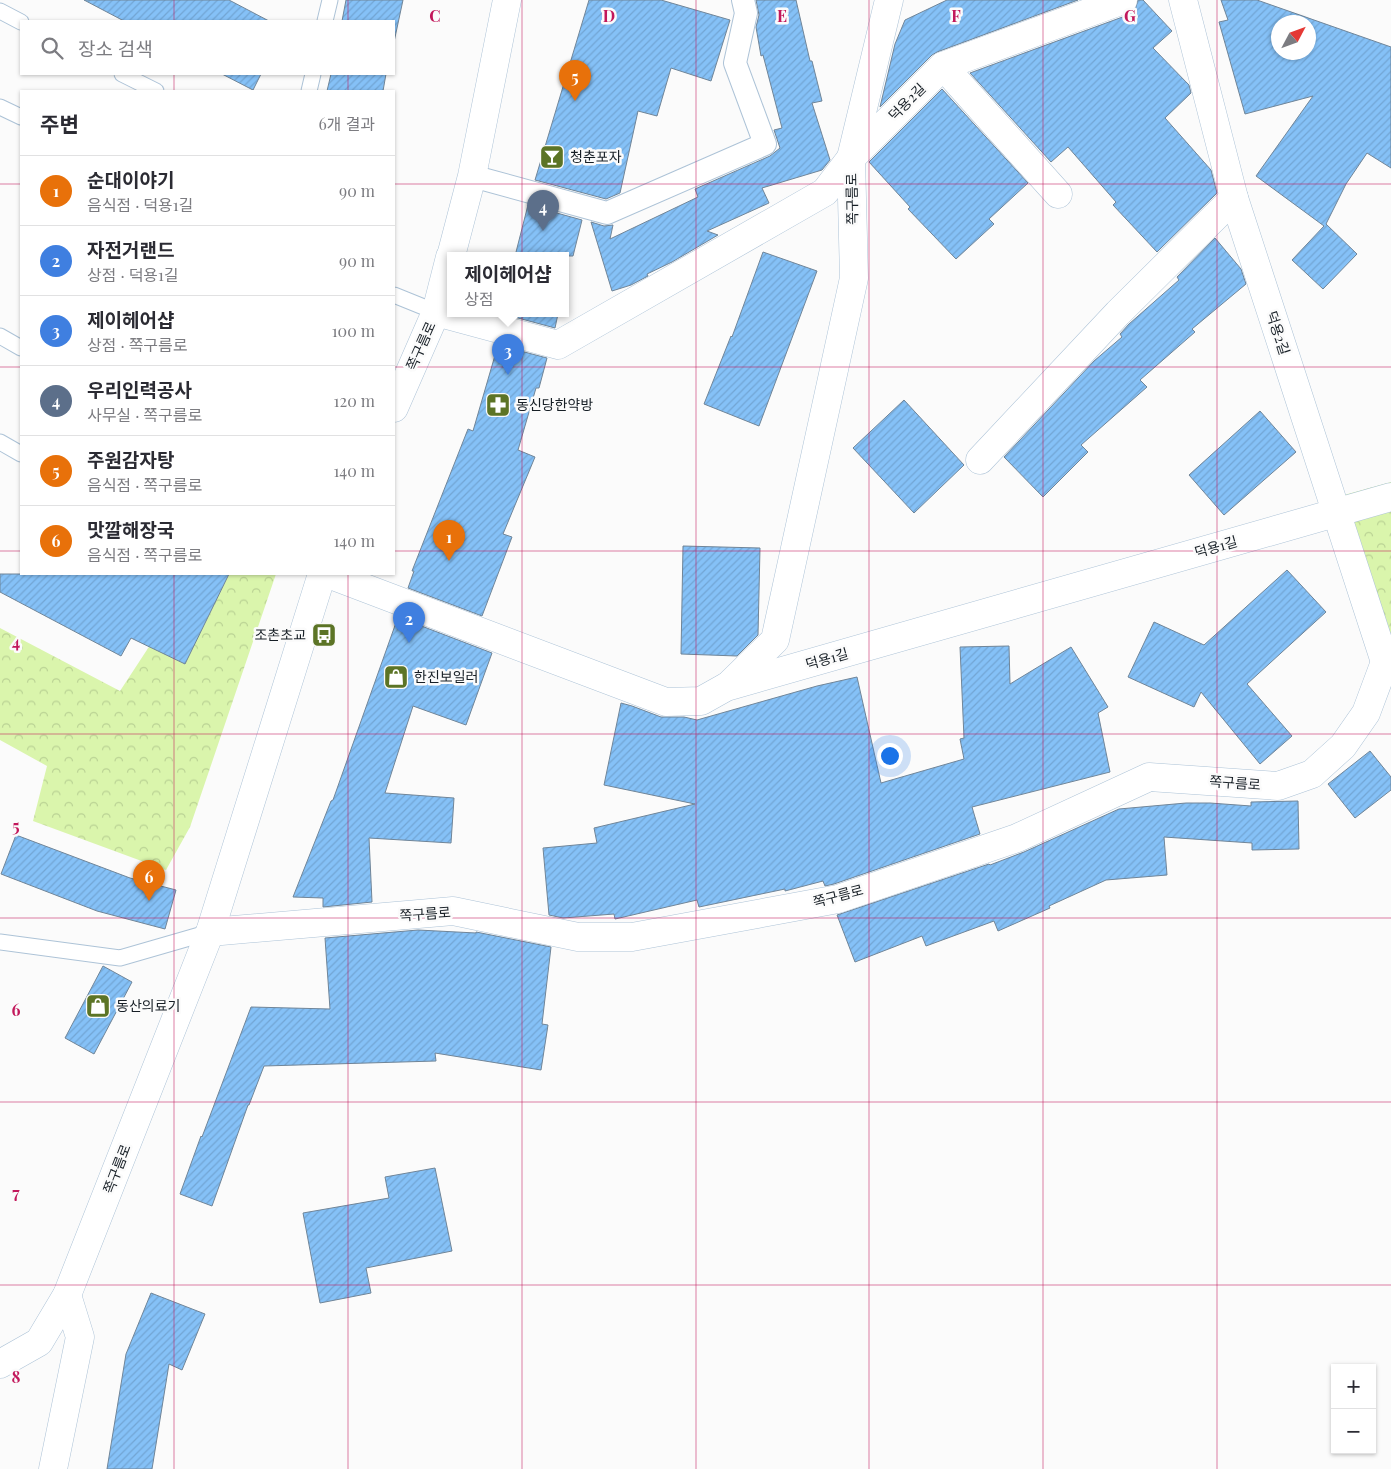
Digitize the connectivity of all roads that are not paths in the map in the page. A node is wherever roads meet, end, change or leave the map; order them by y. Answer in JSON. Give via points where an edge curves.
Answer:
{"nodes":[{"id":1,"x":330,"y":0,"type":"edge"},
{"id":2,"x":507,"y":0,"type":"edge"},
{"id":3,"x":743,"y":0,"type":"edge"},
{"id":4,"x":889,"y":0,"type":"edge"},
{"id":5,"x":1123,"y":0,"type":"edge"},
{"id":6,"x":1183,"y":0,"type":"edge"},
{"id":7,"x":0,"y":11,"type":"edge"},
{"id":8,"x":325,"y":20,"type":"edge"},
{"id":9,"x":20,"y":21,"type":"edge"},
{"id":10,"x":943,"y":66,"type":"junction"},
{"id":11,"x":124,"y":75,"type":"edge"},
{"id":12,"x":313,"y":75,"type":"edge"},
{"id":13,"x":154,"y":90,"type":"edge"},
{"id":14,"x":310,"y":90,"type":"edge"},
{"id":15,"x":0,"y":106,"type":"edge"},
{"id":16,"x":20,"y":117,"type":"edge"},
{"id":17,"x":851,"y":158,"type":"junction"},
{"id":18,"x":472,"y":176,"type":"junction"},
{"id":19,"x":1058,"y":194,"type":"dead end"},
{"id":20,"x":1234,"y":198,"type":"junction"},
{"id":21,"x":452,"y":252,"type":"edge"},
{"id":22,"x":447,"y":272,"type":"edge"},
{"id":23,"x":395,"y":295,"type":"edge"},
{"id":24,"x":436,"y":312,"type":"junction"},
{"id":25,"x":447,"y":315,"type":"edge"},
{"id":26,"x":454,"y":317,"type":"edge"},
{"id":27,"x":0,"y":336,"type":"edge"},
{"id":28,"x":20,"y":347,"type":"edge"},
{"id":29,"x":395,"y":406,"type":"edge"},
{"id":30,"x":0,"y":442,"type":"edge"},
{"id":31,"x":20,"y":453,"type":"edge"},
{"id":32,"x":980,"y":460,"type":"dead end"},
{"id":33,"x":1391,"y":497,"type":"edge"},
{"id":34,"x":1336,"y":513,"type":"junction"},
{"id":35,"x":322,"y":575,"type":"edge"},
{"id":36,"x":331,"y":575,"type":"edge"},
{"id":37,"x":1388,"y":659,"type":"edge"},
{"id":38,"x":726,"y":687,"type":"junction"},
{"id":39,"x":210,"y":932,"type":"junction"},
{"id":40,"x":0,"y":942,"type":"edge"},
{"id":41,"x":67,"y":1295,"type":"junction"},
{"id":42,"x":0,"y":1364,"type":"edge"},
{"id":43,"x":53,"y":1469,"type":"edge"}],
"edges":[{"from":1,"to":8,"type":"lane"},
{"from":2,"to":18,"type":"street","name":"쪽구름로"},
{"from":3,"to":18,"type":"street","via":[[746,13],[735,63],[765,144],[607,214]]},
{"from":4,"to":17,"type":"street"},
{"from":5,"to":10,"type":"street","name":"덕용2길"},
{"from":6,"to":20,"type":"street","name":"덕용2길"},
{"from":7,"to":9,"type":"lane"},
{"from":10,"to":17,"type":"street","name":"덕용2길"},
{"from":10,"to":19,"type":"street"},
{"from":11,"to":13,"type":"lane"},
{"from":12,"to":14,"type":"lane"},
{"from":15,"to":16,"type":"lane"},
{"from":17,"to":26,"type":"street","name":"쪽구름로","via":[[825,192],[558,345]]},
{"from":17,"to":38,"type":"street","name":"쪽구름로","via":[[854,278],[775,640]]},
{"from":18,"to":21,"type":"street","name":"쪽구름로"},
{"from":20,"to":32,"type":"street","via":[[1118,313]]},
{"from":20,"to":34,"type":"street","name":"덕용2길"},
{"from":22,"to":24,"type":"street","name":"쪽구름로"},
{"from":23,"to":24,"type":"lane"},
{"from":24,"to":25,"type":"street","name":"쪽구름로"},
{"from":24,"to":29,"type":"street","name":"쪽구름로"},
{"from":27,"to":28,"type":"lane"},
{"from":30,"to":31,"type":"lane"},
{"from":33,"to":34,"type":"street","name":"덕용1길"},
{"from":34,"to":37,"type":"street","name":"덕용2길"},
{"from":34,"to":38,"type":"street","name":"덕용1길"},
{"from":35,"to":39,"type":"street","name":"쪽구름로"},
{"from":36,"to":38,"type":"street","name":"덕용1길","via":[[666,702],[701,701]]},
{"from":37,"to":39,"type":"street","name":"쪽구름로","via":[[1366,713],[1343,746],[1312,774],[1278,786],[1149,777],[1018,838],[838,899],[632,937],[578,937],[453,910]]},
{"from":39,"to":40,"type":"lane","name":"쪽구름로","via":[[120,958]]},
{"from":39,"to":41,"type":"street","name":"쪽구름로"},
{"from":41,"to":42,"type":"street","name":"쪽구름로","via":[[39,1342]]},
{"from":41,"to":43,"type":"street","via":[[80,1337]]}]}
